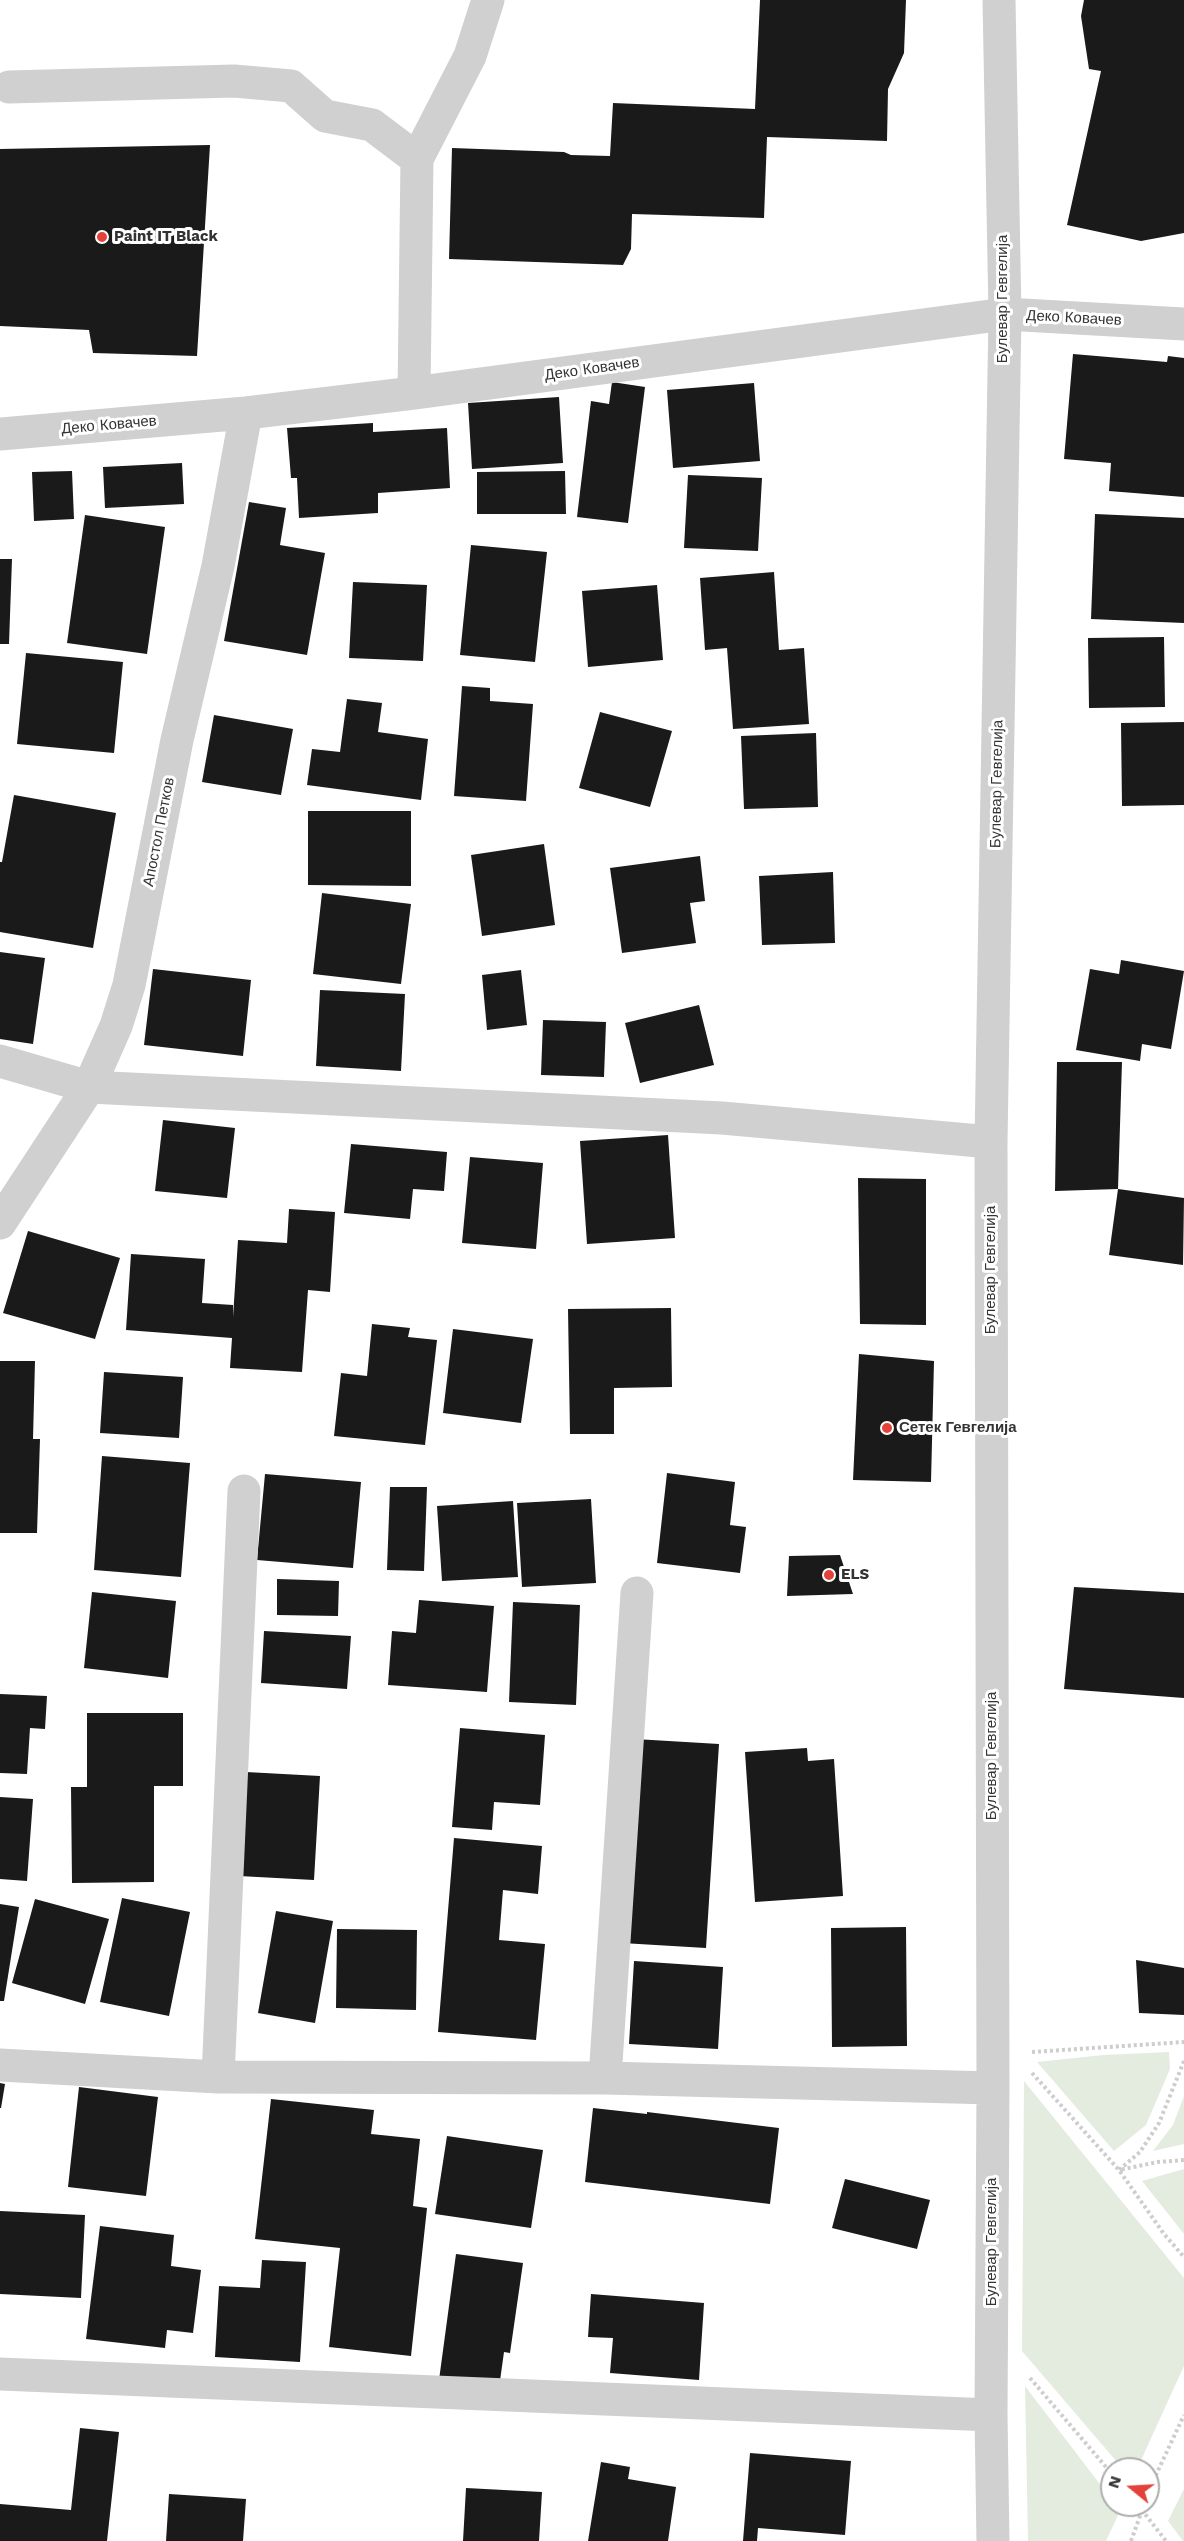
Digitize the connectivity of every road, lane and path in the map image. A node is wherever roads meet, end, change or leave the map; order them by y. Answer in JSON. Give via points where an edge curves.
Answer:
{"nodes":[{"id":1,"x":488,"y":0,"type":"edge"},
{"id":2,"x":999,"y":0,"type":"edge"},
{"id":3,"x":9,"y":87,"type":"dead end"},
{"id":4,"x":417,"y":159,"type":"junction"},
{"id":5,"x":1005,"y":314,"type":"junction"},
{"id":6,"x":1184,"y":324,"type":"edge"},
{"id":7,"x":414,"y":393,"type":"junction"},
{"id":8,"x":246,"y":413,"type":"junction"},
{"id":9,"x":0,"y":434,"type":"edge"},
{"id":10,"x":0,"y":1061,"type":"edge"},
{"id":11,"x":88,"y":1087,"type":"junction"},
{"id":12,"x":991,"y":1142,"type":"junction"},
{"id":13,"x":0,"y":1223,"type":"edge"},
{"id":14,"x":244,"y":1491,"type":"dead end"},
{"id":15,"x":637,"y":1593,"type":"dead end"},
{"id":16,"x":1184,"y":2042,"type":"edge"},
{"id":17,"x":1024,"y":2052,"type":"dead end"},
{"id":18,"x":1184,"y":2061,"type":"edge"},
{"id":19,"x":0,"y":2065,"type":"edge"},
{"id":20,"x":1028,"y":2069,"type":"dead end"},
{"id":21,"x":218,"y":2077,"type":"junction"},
{"id":22,"x":605,"y":2078,"type":"junction"},
{"id":23,"x":993,"y":2088,"type":"junction"},
{"id":24,"x":1184,"y":2160,"type":"edge"},
{"id":25,"x":1119,"y":2170,"type":"junction"},
{"id":26,"x":1184,"y":2257,"type":"edge"},
{"id":27,"x":0,"y":2374,"type":"edge"},
{"id":28,"x":1028,"y":2375,"type":"dead end"},
{"id":29,"x":991,"y":2415,"type":"junction"},
{"id":30,"x":1184,"y":2415,"type":"edge"},
{"id":31,"x":1100,"y":2460,"type":"edge"},
{"id":32,"x":1160,"y":2466,"type":"edge"},
{"id":33,"x":1139,"y":2517,"type":"edge"},
{"id":34,"x":1150,"y":2517,"type":"edge"},
{"id":35,"x":993,"y":2541,"type":"edge"},
{"id":36,"x":1131,"y":2541,"type":"edge"},
{"id":37,"x":1166,"y":2541,"type":"edge"}],
"edges":[{"from":1,"to":4,"type":"street","via":[[471,56]]},
{"from":2,"to":5,"type":"street","name":"Булевар Гевгелија"},
{"from":3,"to":4,"type":"street","via":[[234,81],[291,86],[325,116],[372,125]]},
{"from":4,"to":7,"type":"street"},
{"from":5,"to":6,"type":"street","name":"Деко Ковачев"},
{"from":5,"to":7,"type":"street","name":"Деко Ковачев"},
{"from":5,"to":12,"type":"street","name":"Булевар Гевгелија"},
{"from":7,"to":8,"type":"street","name":"Деко Ковачев"},
{"from":8,"to":9,"type":"street","name":"Деко Ковачев"},
{"from":8,"to":11,"type":"street","name":"Апостол Петков","via":[[218,566],[177,740],[129,985],[116,1026]]},
{"from":10,"to":11,"type":"street"},
{"from":11,"to":12,"type":"street","via":[[722,1118]]},
{"from":11,"to":13,"type":"street","name":"Апостол Петков"},
{"from":12,"to":23,"type":"street","name":"Булевар Гевгелија"},
{"from":14,"to":21,"type":"street"},
{"from":15,"to":22,"type":"street"},
{"from":16,"to":17,"type":"path"},
{"from":18,"to":25,"type":"path","via":[[1159,2123],[1140,2152]]},
{"from":19,"to":21,"type":"street"},
{"from":20,"to":25,"type":"path"},
{"from":21,"to":22,"type":"street"},
{"from":22,"to":23,"type":"street"},
{"from":23,"to":29,"type":"street","name":"Булевар Гевгелија"},
{"from":24,"to":25,"type":"path"},
{"from":25,"to":26,"type":"path"},
{"from":27,"to":29,"type":"street"},
{"from":28,"to":31,"type":"path"},
{"from":29,"to":35,"type":"street","name":"Булевар Гевгелија"},
{"from":30,"to":32,"type":"path"},
{"from":33,"to":36,"type":"path"},
{"from":34,"to":37,"type":"path"}]}
